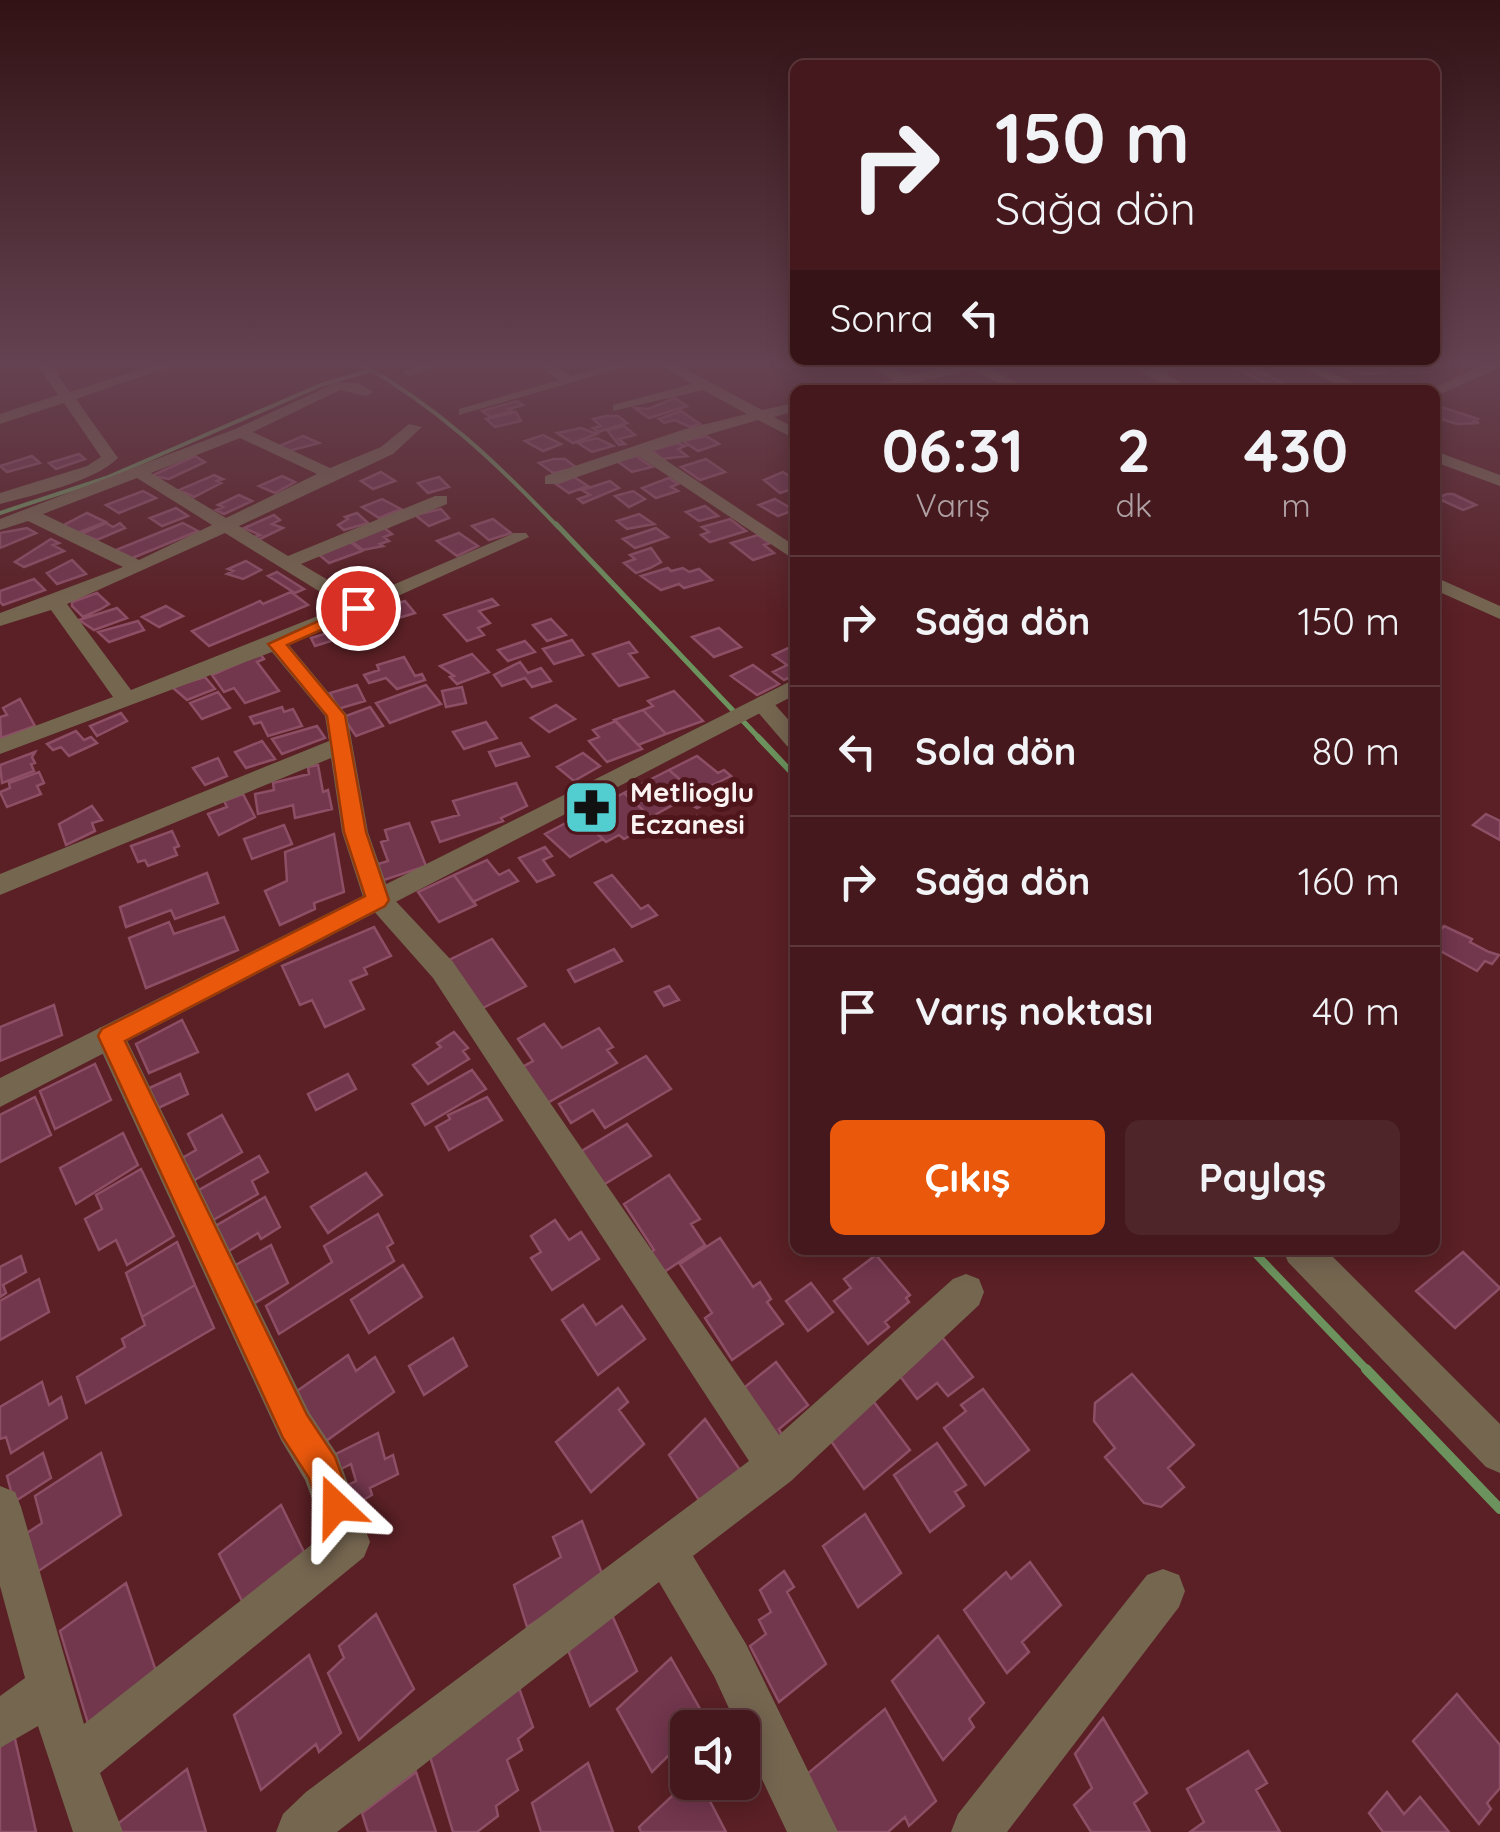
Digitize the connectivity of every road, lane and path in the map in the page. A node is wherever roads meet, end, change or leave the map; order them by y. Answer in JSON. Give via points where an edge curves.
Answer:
{"nodes":[{"id":1,"x":102,"y":446,"type":"edge"},
{"id":2,"x":205,"y":446,"type":"edge"},
{"id":3,"x":272,"y":446,"type":"edge"},
{"id":4,"x":391,"y":446,"type":"edge"},
{"id":5,"x":652,"y":446,"type":"edge"},
{"id":6,"x":640,"y":450,"type":"junction"},
{"id":7,"x":1440,"y":458,"type":"edge"},
{"id":8,"x":140,"y":473,"type":"junction"},
{"id":9,"x":0,"y":474,"type":"edge"},
{"id":10,"x":330,"y":474,"type":"junction"},
{"id":11,"x":551,"y":480,"type":"dead end"},
{"id":12,"x":1500,"y":481,"type":"edge"},
{"id":13,"x":8,"y":497,"type":"edge"},
{"id":14,"x":441,"y":500,"type":"dead end"},
{"id":15,"x":28,"y":514,"type":"junction"},
{"id":16,"x":0,"y":525,"type":"edge"},
{"id":17,"x":227,"y":526,"type":"junction"},
{"id":18,"x":790,"y":532,"type":"edge"},
{"id":19,"x":520,"y":537,"type":"dead end"},
{"id":20,"x":774,"y":540,"type":"junction"},
{"id":21,"x":790,"y":551,"type":"edge"},
{"id":22,"x":290,"y":562,"type":"junction"},
{"id":23,"x":136,"y":566,"type":"junction"},
{"id":24,"x":1440,"y":585,"type":"edge"},
{"id":25,"x":54,"y":601,"type":"junction"},
{"id":26,"x":358,"y":608,"type":"junction"},
{"id":27,"x":1500,"y":613,"type":"edge"},
{"id":28,"x":0,"y":620,"type":"edge"},
{"id":29,"x":276,"y":644,"type":"junction"},
{"id":30,"x":790,"y":689,"type":"edge"},
{"id":31,"x":126,"y":700,"type":"junction"},
{"id":32,"x":758,"y":705,"type":"junction"},
{"id":33,"x":790,"y":736,"type":"edge"},
{"id":34,"x":341,"y":745,"type":"junction"},
{"id":35,"x":0,"y":746,"type":"edge"},
{"id":36,"x":0,"y":885,"type":"edge"},
{"id":37,"x":378,"y":900,"type":"junction"},
{"id":38,"x":110,"y":1036,"type":"junction"},
{"id":39,"x":0,"y":1093,"type":"edge"},
{"id":40,"x":1307,"y":1255,"type":"edge"},
{"id":41,"x":966,"y":1292,"type":"dead end"},
{"id":42,"x":1500,"y":1453,"type":"edge"},
{"id":43,"x":776,"y":1466,"type":"junction"},
{"id":44,"x":0,"y":1506,"type":"edge"},
{"id":45,"x":665,"y":1550,"type":"junction"},
{"id":46,"x":1164,"y":1590,"type":"dead end"},
{"id":47,"x":51,"y":1688,"type":"junction"},
{"id":48,"x":0,"y":1724,"type":"edge"},
{"id":49,"x":72,"y":1764,"type":"junction"},
{"id":50,"x":319,"y":1825,"type":"edge"},
{"id":51,"x":98,"y":1832,"type":"edge"},
{"id":52,"x":813,"y":1832,"type":"edge"},
{"id":53,"x":976,"y":1832,"type":"edge"}],
"edges":[{"from":1,"to":13,"type":"street","via":[[110,458],[93,469]]},
{"from":2,"to":8,"type":"street"},
{"from":3,"to":10,"type":"street"},
{"from":4,"to":10,"type":"street"},
{"from":5,"to":6,"type":"street"},
{"from":6,"to":11,"type":"street"},
{"from":6,"to":20,"type":"street"},
{"from":7,"to":12,"type":"street"},
{"from":8,"to":15,"type":"street"},
{"from":8,"to":17,"type":"street"},
{"from":9,"to":13,"type":"street"},
{"from":10,"to":17,"type":"street"},
{"from":14,"to":22,"type":"street"},
{"from":15,"to":16,"type":"street"},
{"from":15,"to":23,"type":"street"},
{"from":17,"to":22,"type":"street"},
{"from":17,"to":23,"type":"street"},
{"from":18,"to":20,"type":"street"},
{"from":19,"to":26,"type":"street"},
{"from":20,"to":21,"type":"street"},
{"from":22,"to":26,"type":"street"},
{"from":23,"to":25,"type":"street"},
{"from":24,"to":27,"type":"street"},
{"from":25,"to":28,"type":"street"},
{"from":25,"to":31,"type":"street"},
{"from":26,"to":29,"type":"street"},
{"from":29,"to":31,"type":"street"},
{"from":29,"to":34,"type":"street","via":[[336,715]]},
{"from":30,"to":32,"type":"street"},
{"from":31,"to":35,"type":"street"},
{"from":32,"to":33,"type":"street"},
{"from":32,"to":37,"type":"street"},
{"from":34,"to":36,"type":"street"},
{"from":34,"to":37,"type":"street","via":[[355,832]]},
{"from":37,"to":38,"type":"street"},
{"from":37,"to":43,"type":"street","via":[[442,970]]},
{"from":38,"to":39,"type":"street"},
{"from":38,"to":49,"type":"street","via":[[295,1426],[322,1469],[349,1542]]},
{"from":40,"to":42,"type":"street"},
{"from":41,"to":43,"type":"street"},
{"from":43,"to":45,"type":"street"},
{"from":44,"to":47,"type":"street"},
{"from":45,"to":50,"type":"street"},
{"from":45,"to":52,"type":"street","via":[[730,1660]]},
{"from":46,"to":53,"type":"street"},
{"from":47,"to":48,"type":"street"},
{"from":47,"to":49,"type":"street"},
{"from":49,"to":51,"type":"street"}]}
